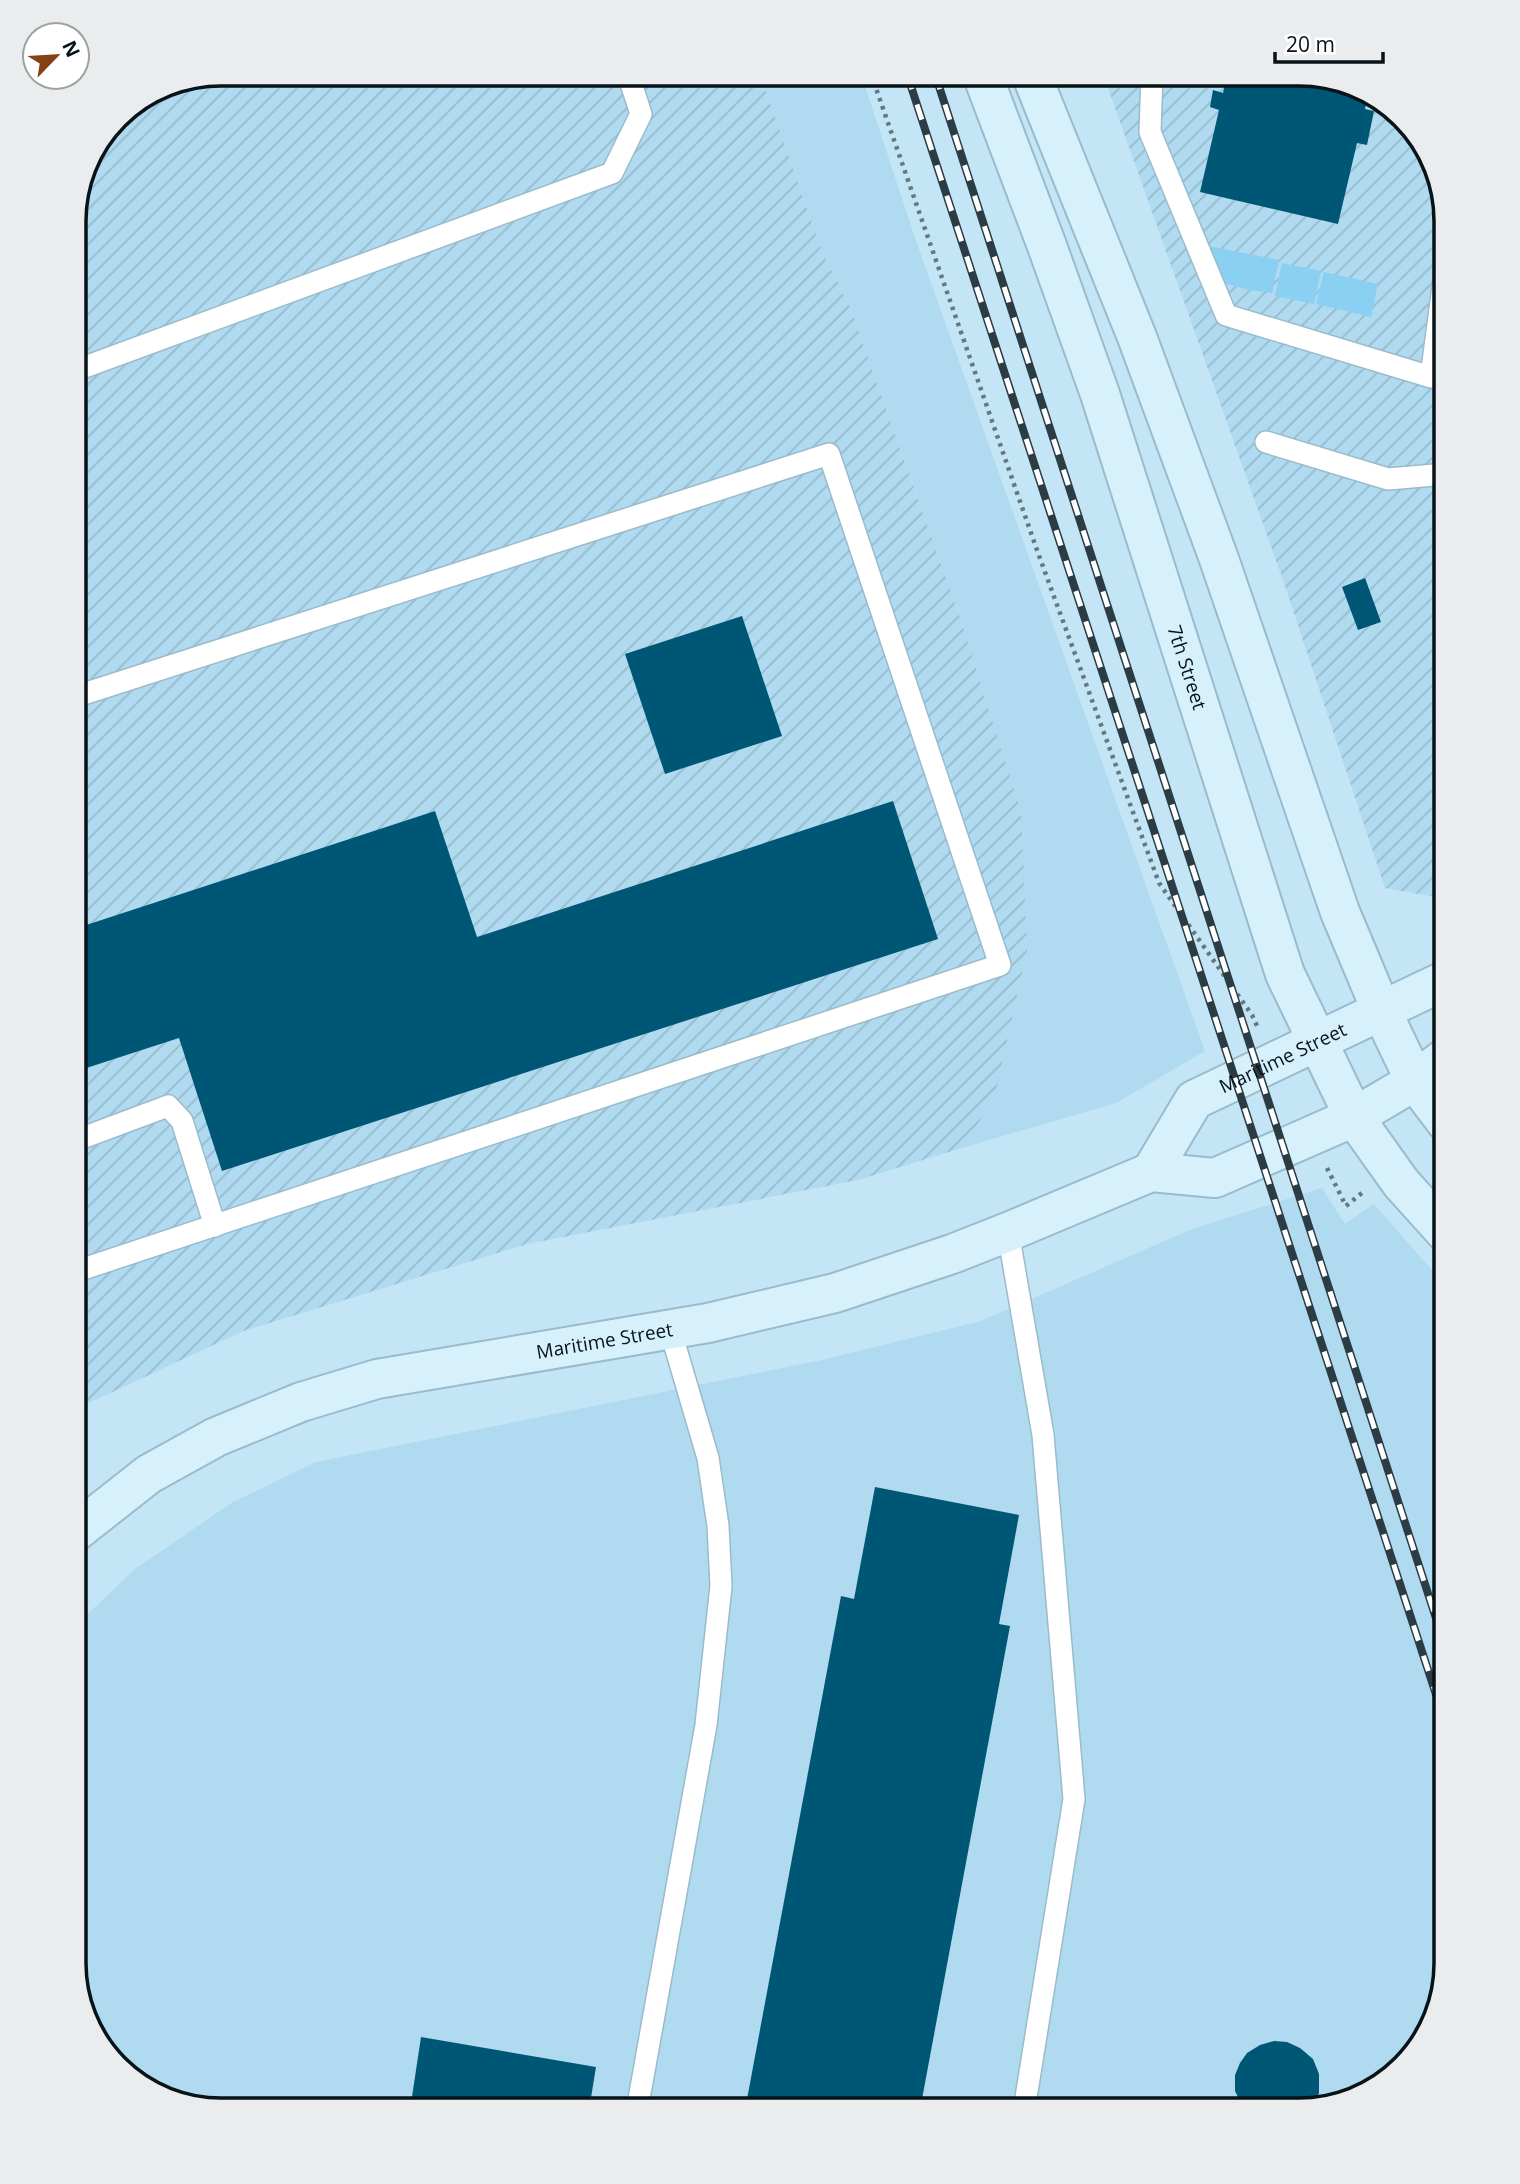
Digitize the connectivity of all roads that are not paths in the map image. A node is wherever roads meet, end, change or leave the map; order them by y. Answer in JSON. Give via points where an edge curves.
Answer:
{"nodes":[{"id":1,"x":632,"y":86,"type":"edge"},
{"id":2,"x":987,"y":86,"type":"edge"},
{"id":3,"x":1036,"y":86,"type":"edge"},
{"id":4,"x":1152,"y":86,"type":"edge"},
{"id":5,"x":86,"y":367,"type":"edge"},
{"id":6,"x":1434,"y":378,"type":"edge"},
{"id":7,"x":1266,"y":442,"type":"dead end"},
{"id":8,"x":1434,"y":475,"type":"edge"},
{"id":9,"x":86,"y":693,"type":"edge"},
{"id":10,"x":1434,"y":986,"type":"edge"},
{"id":11,"x":1382,"y":1012,"type":"junction"},
{"id":12,"x":1318,"y":1041,"type":"junction"},
{"id":13,"x":1434,"y":1067,"type":"edge"},
{"id":14,"x":1415,"y":1081,"type":"junction"},
{"id":15,"x":1434,"y":1105,"type":"edge"},
{"id":16,"x":1354,"y":1117,"type":"junction"},
{"id":17,"x":86,"y":1137,"type":"edge"},
{"id":18,"x":1151,"y":1172,"type":"junction"},
{"id":19,"x":1434,"y":1219,"type":"edge"},
{"id":20,"x":215,"y":1226,"type":"junction"},
{"id":21,"x":1008,"y":1232,"type":"junction"},
{"id":22,"x":86,"y":1268,"type":"edge"},
{"id":23,"x":670,"y":1329,"type":"junction"},
{"id":24,"x":86,"y":1524,"type":"edge"},
{"id":25,"x":639,"y":2098,"type":"edge"},
{"id":26,"x":1026,"y":2098,"type":"edge"}],
"edges":[{"from":1,"to":5,"type":"lane","via":[[640,114],[611,173]]},
{"from":2,"to":12,"type":"main road","name":"7th Street","via":[[1100,394],[1285,974]]},
{"from":3,"to":11,"type":"main road","via":[[1137,337],[1340,912]]},
{"from":4,"to":6,"type":"lane","via":[[1150,132],[1226,315]]},
{"from":7,"to":8,"type":"lane","via":[[1388,479]]},
{"from":9,"to":20,"type":"lane","via":[[829,454],[1000,965]]},
{"from":10,"to":11,"type":"main road","name":"Maritime Street"},
{"from":11,"to":12,"type":"main road","name":"Maritime Street"},
{"from":11,"to":14,"type":"main road"},
{"from":12,"to":16,"type":"main road","name":"7th Street"},
{"from":12,"to":18,"type":"main road","name":"Maritime Street","via":[[1194,1100]]},
{"from":13,"to":14,"type":"main road","name":"Maritime Street"},
{"from":14,"to":15,"type":"main road"},
{"from":14,"to":16,"type":"main road","name":"Maritime Street"},
{"from":16,"to":18,"type":"main road","name":"Maritime Street","via":[[1214,1178]]},
{"from":16,"to":19,"type":"main road","name":"7th Street","via":[[1401,1183]]},
{"from":17,"to":20,"type":"lane","via":[[168,1106],[182,1121]]},
{"from":18,"to":21,"type":"main road","name":"Maritime Street"},
{"from":20,"to":22,"type":"lane"},
{"from":21,"to":23,"type":"main road","name":"Maritime Street","via":[[835,1293]]},
{"from":21,"to":26,"type":"lane","via":[[1043,1435],[1074,1799]]},
{"from":23,"to":24,"type":"main road","name":"Maritime Street","via":[[377,1380],[301,1402],[216,1437],[149,1474]]},
{"from":23,"to":25,"type":"lane","via":[[708,1458],[721,1586],[706,1725]]}]}
